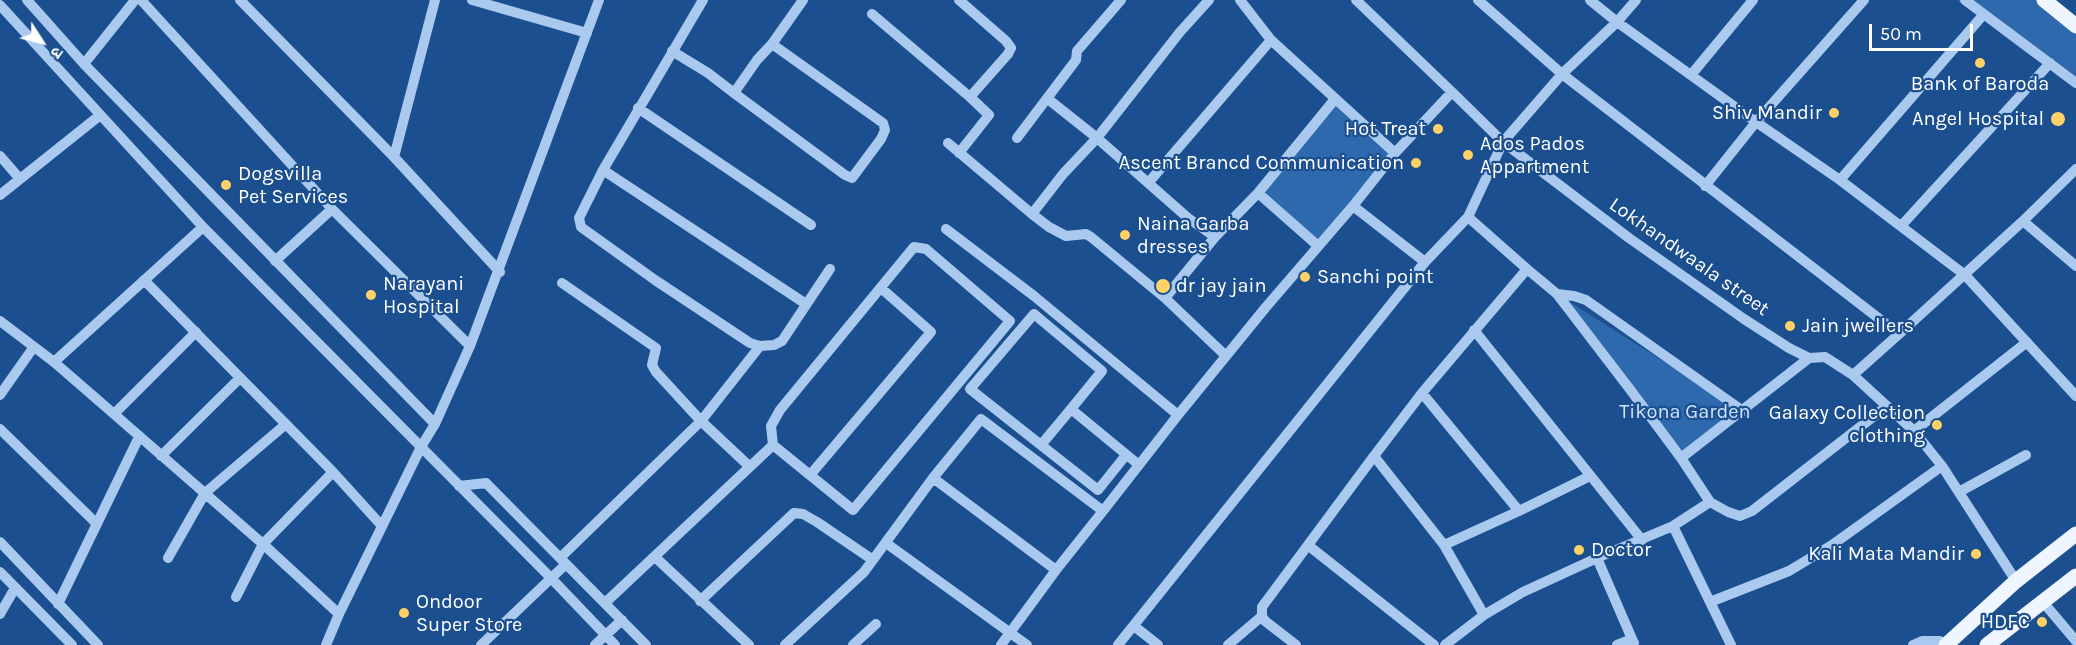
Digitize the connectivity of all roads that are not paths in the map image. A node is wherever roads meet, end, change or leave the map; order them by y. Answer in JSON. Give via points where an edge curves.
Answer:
{"nodes":[{"id":1,"x":27,"y":0,"type":"edge"},
{"id":2,"x":135,"y":0,"type":"edge"},
{"id":3,"x":141,"y":0,"type":"edge"},
{"id":4,"x":240,"y":0,"type":"edge"},
{"id":5,"x":435,"y":0,"type":"edge"},
{"id":6,"x":472,"y":0,"type":"edge"},
{"id":7,"x":599,"y":0,"type":"edge"},
{"id":8,"x":703,"y":0,"type":"edge"},
{"id":9,"x":803,"y":0,"type":"edge"},
{"id":10,"x":959,"y":0,"type":"edge"},
{"id":11,"x":1121,"y":0,"type":"edge"},
{"id":12,"x":1209,"y":0,"type":"edge"},
{"id":13,"x":1240,"y":0,"type":"edge"},
{"id":14,"x":1356,"y":0,"type":"edge"},
{"id":15,"x":1478,"y":0,"type":"edge"},
{"id":16,"x":1590,"y":0,"type":"edge"},
{"id":17,"x":1636,"y":0,"type":"edge"},
{"id":18,"x":1753,"y":0,"type":"edge"},
{"id":19,"x":1864,"y":0,"type":"edge"},
{"id":20,"x":1965,"y":0,"type":"edge"},
{"id":21,"x":2044,"y":0,"type":"edge"},
{"id":22,"x":0,"y":5,"type":"edge"},
{"id":23,"x":872,"y":14,"type":"dead end"},
{"id":24,"x":1984,"y":14,"type":"junction"},
{"id":25,"x":1617,"y":22,"type":"junction"},
{"id":26,"x":2076,"y":26,"type":"edge"},
{"id":27,"x":587,"y":33,"type":"junction"},
{"id":28,"x":1271,"y":40,"type":"junction"},
{"id":29,"x":772,"y":44,"type":"junction"},
{"id":30,"x":672,"y":51,"type":"junction"},
{"id":31,"x":2049,"y":63,"type":"junction"},
{"id":32,"x":84,"y":64,"type":"junction"},
{"id":33,"x":1562,"y":74,"type":"junction"},
{"id":34,"x":1691,"y":75,"type":"junction"},
{"id":35,"x":2076,"y":83,"type":"edge"},
{"id":36,"x":1452,"y":92,"type":"junction"},
{"id":37,"x":734,"y":93,"type":"junction"},
{"id":38,"x":970,"y":98,"type":"junction"},
{"id":39,"x":1048,"y":99,"type":"junction"},
{"id":40,"x":1335,"y":99,"type":"junction"},
{"id":41,"x":638,"y":108,"type":"junction"},
{"id":42,"x":99,"y":116,"type":"junction"},
{"id":43,"x":1756,"y":122,"type":"junction"},
{"id":44,"x":1017,"y":138,"type":"dead end"},
{"id":45,"x":1097,"y":138,"type":"junction"},
{"id":46,"x":1503,"y":142,"type":"junction"},
{"id":47,"x":948,"y":143,"type":"dead end"},
{"id":48,"x":959,"y":153,"type":"junction"},
{"id":49,"x":1395,"y":153,"type":"junction"},
{"id":50,"x":0,"y":156,"type":"edge"},
{"id":51,"x":394,"y":157,"type":"junction"},
{"id":52,"x":603,"y":170,"type":"junction"},
{"id":53,"x":2074,"y":174,"type":"edge"},
{"id":54,"x":20,"y":179,"type":"junction"},
{"id":55,"x":1840,"y":180,"type":"junction"},
{"id":56,"x":1149,"y":182,"type":"junction"},
{"id":57,"x":1706,"y":186,"type":"junction"},
{"id":58,"x":1258,"y":193,"type":"junction"},
{"id":59,"x":0,"y":195,"type":"edge"},
{"id":60,"x":1353,"y":206,"type":"junction"},
{"id":61,"x":332,"y":209,"type":"junction"},
{"id":62,"x":1032,"y":214,"type":"junction"},
{"id":63,"x":1468,"y":217,"type":"junction"},
{"id":64,"x":2023,"y":221,"type":"junction"},
{"id":65,"x":811,"y":225,"type":"dead end"},
{"id":66,"x":1901,"y":226,"type":"junction"},
{"id":67,"x":203,"y":227,"type":"junction"},
{"id":68,"x":946,"y":229,"type":"dead end"},
{"id":69,"x":1215,"y":237,"type":"junction"},
{"id":70,"x":1317,"y":245,"type":"junction"},
{"id":71,"x":275,"y":261,"type":"junction"},
{"id":72,"x":1425,"y":261,"type":"junction"},
{"id":73,"x":2076,"y":266,"type":"edge"},
{"id":74,"x":830,"y":269,"type":"dead end"},
{"id":75,"x":1527,"y":269,"type":"junction"},
{"id":76,"x":500,"y":272,"type":"junction"},
{"id":77,"x":1965,"y":275,"type":"junction"},
{"id":78,"x":144,"y":280,"type":"junction"},
{"id":79,"x":562,"y":283,"type":"dead end"},
{"id":80,"x":881,"y":288,"type":"junction"},
{"id":81,"x":1557,"y":294,"type":"junction"},
{"id":82,"x":1165,"y":298,"type":"junction"},
{"id":83,"x":807,"y":304,"type":"junction"},
{"id":84,"x":0,"y":321,"type":"edge"},
{"id":85,"x":1474,"y":330,"type":"junction"},
{"id":86,"x":196,"y":332,"type":"junction"},
{"id":87,"x":1899,"y":334,"type":"junction"},
{"id":88,"x":2027,"y":342,"type":"junction"},
{"id":89,"x":470,"y":346,"type":"junction"},
{"id":90,"x":760,"y":346,"type":"junction"},
{"id":91,"x":33,"y":348,"type":"junction"},
{"id":92,"x":1226,"y":356,"type":"junction"},
{"id":93,"x":1809,"y":358,"type":"junction"},
{"id":94,"x":54,"y":362,"type":"junction"},
{"id":95,"x":1853,"y":375,"type":"junction"},
{"id":96,"x":240,"y":378,"type":"junction"},
{"id":97,"x":1422,"y":393,"type":"junction"},
{"id":98,"x":0,"y":395,"type":"edge"},
{"id":99,"x":2076,"y":396,"type":"edge"},
{"id":100,"x":1887,"y":406,"type":"junction"},
{"id":101,"x":1071,"y":409,"type":"junction"},
{"id":102,"x":1743,"y":411,"type":"junction"},
{"id":103,"x":114,"y":414,"type":"junction"},
{"id":104,"x":1178,"y":415,"type":"junction"},
{"id":105,"x":701,"y":421,"type":"junction"},
{"id":106,"x":286,"y":424,"type":"junction"},
{"id":107,"x":435,"y":424,"type":"junction"},
{"id":108,"x":0,"y":429,"type":"edge"},
{"id":109,"x":1914,"y":431,"type":"junction"},
{"id":110,"x":140,"y":436,"type":"junction"},
{"id":111,"x":773,"y":445,"type":"junction"},
{"id":112,"x":1041,"y":446,"type":"junction"},
{"id":113,"x":421,"y":447,"type":"junction"},
{"id":114,"x":2026,"y":454,"type":"dead end"},
{"id":115,"x":1126,"y":455,"type":"junction"},
{"id":116,"x":161,"y":456,"type":"junction"},
{"id":117,"x":1374,"y":456,"type":"junction"},
{"id":118,"x":1681,"y":458,"type":"junction"},
{"id":119,"x":1138,"y":465,"type":"junction"},
{"id":120,"x":748,"y":466,"type":"junction"},
{"id":121,"x":1942,"y":466,"type":"junction"},
{"id":122,"x":333,"y":472,"type":"junction"},
{"id":123,"x":811,"y":474,"type":"junction"},
{"id":124,"x":1590,"y":476,"type":"junction"},
{"id":125,"x":933,"y":478,"type":"junction"},
{"id":126,"x":459,"y":486,"type":"junction"},
{"id":127,"x":1959,"y":492,"type":"junction"},
{"id":128,"x":205,"y":493,"type":"junction"},
{"id":129,"x":1710,"y":502,"type":"junction"},
{"id":130,"x":1103,"y":511,"type":"junction"},
{"id":131,"x":1519,"y":512,"type":"junction"},
{"id":132,"x":97,"y":524,"type":"junction"},
{"id":133,"x":382,"y":526,"type":"junction"},
{"id":134,"x":1673,"y":526,"type":"junction"},
{"id":135,"x":2076,"y":534,"type":"edge"},
{"id":136,"x":1642,"y":540,"type":"junction"},
{"id":137,"x":0,"y":542,"type":"edge"},
{"id":138,"x":886,"y":543,"type":"junction"},
{"id":139,"x":263,"y":544,"type":"junction"},
{"id":140,"x":1444,"y":545,"type":"junction"},
{"id":141,"x":1309,"y":546,"type":"junction"},
{"id":142,"x":655,"y":557,"type":"junction"},
{"id":143,"x":168,"y":558,"type":"dead end"},
{"id":144,"x":1597,"y":558,"type":"junction"},
{"id":145,"x":873,"y":560,"type":"junction"},
{"id":146,"x":563,"y":561,"type":"junction"},
{"id":147,"x":1056,"y":570,"type":"junction"},
{"id":148,"x":0,"y":572,"type":"edge"},
{"id":149,"x":2076,"y":576,"type":"edge"},
{"id":150,"x":550,"y":577,"type":"junction"},
{"id":151,"x":2016,"y":581,"type":"junction"},
{"id":152,"x":15,"y":588,"type":"junction"},
{"id":153,"x":236,"y":597,"type":"dead end"},
{"id":154,"x":700,"y":601,"type":"junction"},
{"id":155,"x":1710,"y":602,"type":"junction"},
{"id":156,"x":2043,"y":602,"type":"junction"},
{"id":157,"x":604,"y":603,"type":"junction"},
{"id":158,"x":58,"y":604,"type":"junction"},
{"id":159,"x":0,"y":614,"type":"edge"},
{"id":160,"x":339,"y":614,"type":"junction"},
{"id":161,"x":1484,"y":615,"type":"junction"},
{"id":162,"x":1262,"y":616,"type":"junction"},
{"id":163,"x":622,"y":621,"type":"junction"},
{"id":164,"x":876,"y":624,"type":"dead end"},
{"id":165,"x":1134,"y":626,"type":"junction"},
{"id":166,"x":1010,"y":633,"type":"junction"},
{"id":167,"x":606,"y":635,"type":"junction"},
{"id":168,"x":2076,"y":641,"type":"edge"},
{"id":169,"x":1634,"y":642,"type":"edge"},
{"id":170,"x":487,"y":643,"type":"edge"},
{"id":171,"x":1948,"y":644,"type":"edge"},
{"id":172,"x":72,"y":645,"type":"edge"},
{"id":173,"x":98,"y":645,"type":"edge"},
{"id":174,"x":326,"y":645,"type":"edge"},
{"id":175,"x":595,"y":645,"type":"edge"},
{"id":176,"x":615,"y":645,"type":"edge"},
{"id":177,"x":646,"y":645,"type":"edge"},
{"id":178,"x":749,"y":645,"type":"edge"},
{"id":179,"x":785,"y":645,"type":"edge"},
{"id":180,"x":853,"y":645,"type":"edge"},
{"id":181,"x":1001,"y":645,"type":"edge"},
{"id":182,"x":1027,"y":645,"type":"edge"},
{"id":183,"x":1118,"y":645,"type":"edge"},
{"id":184,"x":1158,"y":645,"type":"edge"},
{"id":185,"x":1228,"y":645,"type":"edge"},
{"id":186,"x":1296,"y":645,"type":"edge"},
{"id":187,"x":1434,"y":645,"type":"edge"},
{"id":188,"x":1444,"y":645,"type":"edge"},
{"id":189,"x":1617,"y":645,"type":"edge"},
{"id":190,"x":1731,"y":645,"type":"edge"},
{"id":191,"x":1913,"y":645,"type":"edge"},
{"id":192,"x":1988,"y":645,"type":"edge"}],
"edges":[{"from":1,"to":32,"type":"street"},
{"from":2,"to":32,"type":"street"},
{"from":3,"to":61,"type":"street"},
{"from":4,"to":51,"type":"street"},
{"from":5,"to":51,"type":"street"},
{"from":6,"to":27,"type":"street"},
{"from":7,"to":27,"type":"street"},
{"from":8,"to":30,"type":"street"},
{"from":9,"to":29,"type":"street"},
{"from":10,"to":38,"type":"street","via":[[1011,48]]},
{"from":11,"to":39,"type":"street","via":[[1077,51],[1076,60]]},
{"from":12,"to":45,"type":"street"},
{"from":13,"to":28,"type":"street"},
{"from":14,"to":36,"type":"street","name":"Lokhandwaala street"},
{"from":15,"to":33,"type":"street"},
{"from":16,"to":25,"type":"street"},
{"from":17,"to":25,"type":"street"},
{"from":18,"to":34,"type":"street"},
{"from":19,"to":43,"type":"street"},
{"from":20,"to":24,"type":"street"},
{"from":21,"to":26,"type":"main road"},
{"from":22,"to":42,"type":"street"},
{"from":23,"to":38,"type":"street"},
{"from":24,"to":31,"type":"street"},
{"from":24,"to":55,"type":"street"},
{"from":25,"to":33,"type":"street"},
{"from":25,"to":34,"type":"street"},
{"from":27,"to":76,"type":"street"},
{"from":28,"to":40,"type":"street"},
{"from":28,"to":56,"type":"street"},
{"from":29,"to":37,"type":"street"},
{"from":29,"to":37,"type":"street","via":[[883,123],[881,139],[852,178]]},
{"from":30,"to":37,"type":"street"},
{"from":30,"to":41,"type":"street"},
{"from":31,"to":35,"type":"street"},
{"from":31,"to":66,"type":"street"},
{"from":32,"to":71,"type":"street"},
{"from":33,"to":46,"type":"street"},
{"from":33,"to":57,"type":"street"},
{"from":34,"to":43,"type":"street"},
{"from":36,"to":46,"type":"street","name":"Lokhandwaala street"},
{"from":36,"to":49,"type":"street"},
{"from":38,"to":48,"type":"street","via":[[989,115]]},
{"from":39,"to":44,"type":"street"},
{"from":39,"to":45,"type":"street"},
{"from":40,"to":49,"type":"street"},
{"from":40,"to":58,"type":"street"},
{"from":41,"to":52,"type":"street"},
{"from":41,"to":65,"type":"street"},
{"from":42,"to":54,"type":"street"},
{"from":42,"to":67,"type":"street"},
{"from":43,"to":55,"type":"street"},
{"from":43,"to":57,"type":"street"},
{"from":45,"to":56,"type":"street"},
{"from":45,"to":62,"type":"street"},
{"from":46,"to":63,"type":"street"},
{"from":46,"to":93,"type":"street","name":"Lokhandwaala street","via":[[1725,306]]},
{"from":47,"to":48,"type":"street"},
{"from":48,"to":62,"type":"street"},
{"from":49,"to":60,"type":"street"},
{"from":50,"to":54,"type":"street"},
{"from":51,"to":76,"type":"street"},
{"from":52,"to":83,"type":"street"},
{"from":52,"to":90,"type":"street","via":[[579,218],[580,226],[655,280]]},
{"from":53,"to":64,"type":"street"},
{"from":54,"to":59,"type":"street"},
{"from":55,"to":66,"type":"street"},
{"from":56,"to":69,"type":"street"},
{"from":57,"to":87,"type":"street"},
{"from":58,"to":69,"type":"street"},
{"from":58,"to":70,"type":"street"},
{"from":60,"to":70,"type":"street"},
{"from":60,"to":72,"type":"street"},
{"from":61,"to":71,"type":"street"},
{"from":61,"to":89,"type":"street"},
{"from":62,"to":82,"type":"street","via":[[1066,236],[1091,237]]},
{"from":63,"to":72,"type":"street"},
{"from":63,"to":75,"type":"street"},
{"from":64,"to":73,"type":"street"},
{"from":64,"to":77,"type":"street"},
{"from":66,"to":77,"type":"street"},
{"from":67,"to":78,"type":"street"},
{"from":67,"to":113,"type":"street"},
{"from":68,"to":104,"type":"street"},
{"from":69,"to":82,"type":"street"},
{"from":70,"to":92,"type":"street"},
{"from":71,"to":107,"type":"street"},
{"from":72,"to":165,"type":"street"},
{"from":74,"to":83,"type":"street"},
{"from":75,"to":81,"type":"street"},
{"from":75,"to":85,"type":"street"},
{"from":76,"to":89,"type":"street"},
{"from":77,"to":87,"type":"street"},
{"from":77,"to":88,"type":"street"},
{"from":78,"to":86,"type":"street"},
{"from":78,"to":94,"type":"street"},
{"from":79,"to":105,"type":"street","via":[[656,348],[652,365],[656,372]]},
{"from":80,"to":111,"type":"street","via":[[780,410],[771,426]]},
{"from":80,"to":123,"type":"street","via":[[931,332]]},
{"from":80,"to":123,"type":"street","via":[[914,247],[921,246],[1010,321],[854,510]]},
{"from":81,"to":102,"type":"street","via":[[1586,300]]},
{"from":81,"to":118,"type":"street"},
{"from":82,"to":92,"type":"street"},
{"from":83,"to":90,"type":"street","via":[[782,341]]},
{"from":84,"to":91,"type":"street"},
{"from":85,"to":97,"type":"street"},
{"from":85,"to":124,"type":"street"},
{"from":86,"to":96,"type":"street"},
{"from":86,"to":103,"type":"street"},
{"from":87,"to":95,"type":"street"},
{"from":88,"to":99,"type":"street"},
{"from":88,"to":109,"type":"street"},
{"from":89,"to":107,"type":"street"},
{"from":90,"to":105,"type":"street"},
{"from":91,"to":94,"type":"street"},
{"from":91,"to":98,"type":"street"},
{"from":92,"to":104,"type":"street"},
{"from":93,"to":95,"type":"street","name":"Lokhandwaala street","via":[[1826,357]]},
{"from":93,"to":102,"type":"street"},
{"from":94,"to":103,"type":"street"},
{"from":95,"to":100,"type":"street","name":"Lokhandwaala street"},
{"from":96,"to":106,"type":"street"},
{"from":96,"to":116,"type":"street"},
{"from":97,"to":117,"type":"street"},
{"from":97,"to":131,"type":"street"},
{"from":100,"to":109,"type":"street","name":"Lokhandwaala street"},
{"from":100,"to":129,"type":"street","via":[[1752,511],[1740,516]]},
{"from":101,"to":112,"type":"street"},
{"from":101,"to":112,"type":"street","via":[[1102,371],[1034,314],[970,390]]},
{"from":101,"to":115,"type":"street"},
{"from":102,"to":118,"type":"street"},
{"from":103,"to":110,"type":"street"},
{"from":104,"to":119,"type":"street"},
{"from":105,"to":120,"type":"street"},
{"from":105,"to":146,"type":"street"},
{"from":106,"to":122,"type":"street"},
{"from":106,"to":128,"type":"street"},
{"from":107,"to":113,"type":"street"},
{"from":108,"to":132,"type":"street"},
{"from":109,"to":121,"type":"street","name":"Lokhandwaala street"},
{"from":110,"to":116,"type":"street"},
{"from":110,"to":132,"type":"street"},
{"from":111,"to":120,"type":"street"},
{"from":111,"to":123,"type":"street"},
{"from":112,"to":115,"type":"street","via":[[1098,490]]},
{"from":113,"to":126,"type":"street"},
{"from":113,"to":133,"type":"street"},
{"from":114,"to":127,"type":"street"},
{"from":115,"to":119,"type":"street"},
{"from":116,"to":128,"type":"street"},
{"from":117,"to":140,"type":"street"},
{"from":117,"to":141,"type":"street"},
{"from":118,"to":129,"type":"street"},
{"from":119,"to":130,"type":"street"},
{"from":120,"to":142,"type":"street"},
{"from":121,"to":127,"type":"street","name":"Lokhandwaala street"},
{"from":121,"to":155,"type":"street","via":[[1789,571]]},
{"from":122,"to":133,"type":"street"},
{"from":122,"to":139,"type":"street"},
{"from":124,"to":131,"type":"street"},
{"from":124,"to":136,"type":"street"},
{"from":125,"to":130,"type":"street","via":[[981,419]]},
{"from":125,"to":138,"type":"street"},
{"from":125,"to":147,"type":"street"},
{"from":126,"to":146,"type":"street","via":[[486,483]]},
{"from":126,"to":150,"type":"street"},
{"from":127,"to":151,"type":"street","name":"Lokhandwaala street"},
{"from":128,"to":139,"type":"street"},
{"from":128,"to":143,"type":"street"},
{"from":129,"to":134,"type":"street"},
{"from":130,"to":147,"type":"street"},
{"from":131,"to":140,"type":"street"},
{"from":132,"to":158,"type":"street"},
{"from":133,"to":160,"type":"street"},
{"from":134,"to":136,"type":"street"},
{"from":134,"to":155,"type":"street"},
{"from":135,"to":151,"type":"main road"},
{"from":136,"to":144,"type":"street"},
{"from":137,"to":158,"type":"street"},
{"from":138,"to":145,"type":"street"},
{"from":138,"to":166,"type":"street"},
{"from":139,"to":153,"type":"street"},
{"from":139,"to":160,"type":"street"},
{"from":140,"to":161,"type":"street"},
{"from":141,"to":162,"type":"street","via":[[1262,608]]},
{"from":141,"to":187,"type":"street"},
{"from":142,"to":154,"type":"street"},
{"from":142,"to":157,"type":"street"},
{"from":144,"to":161,"type":"street"},
{"from":144,"to":169,"type":"street"},
{"from":145,"to":154,"type":"street","via":[[817,522],[794,513]]},
{"from":145,"to":179,"type":"street"},
{"from":146,"to":150,"type":"street"},
{"from":146,"to":157,"type":"street"},
{"from":147,"to":166,"type":"street"},
{"from":148,"to":152,"type":"street"},
{"from":149,"to":156,"type":"main road"},
{"from":150,"to":167,"type":"street"},
{"from":150,"to":170,"type":"street"},
{"from":151,"to":171,"type":"main road"},
{"from":152,"to":159,"type":"street"},
{"from":152,"to":172,"type":"street"},
{"from":154,"to":178,"type":"street"},
{"from":155,"to":190,"type":"street"},
{"from":156,"to":168,"type":"street"},
{"from":156,"to":192,"type":"main road"},
{"from":157,"to":163,"type":"street"},
{"from":158,"to":173,"type":"street"},
{"from":160,"to":174,"type":"street"},
{"from":161,"to":188,"type":"street"},
{"from":162,"to":185,"type":"street"},
{"from":162,"to":186,"type":"street"},
{"from":163,"to":167,"type":"street"},
{"from":163,"to":177,"type":"street"},
{"from":164,"to":180,"type":"street"},
{"from":165,"to":183,"type":"street"},
{"from":165,"to":184,"type":"street"},
{"from":166,"to":181,"type":"street"},
{"from":166,"to":182,"type":"street"},
{"from":167,"to":175,"type":"street"},
{"from":167,"to":176,"type":"street"},
{"from":169,"to":189,"type":"street"},
{"from":171,"to":191,"type":"street","via":[[1922,641]]}]}
